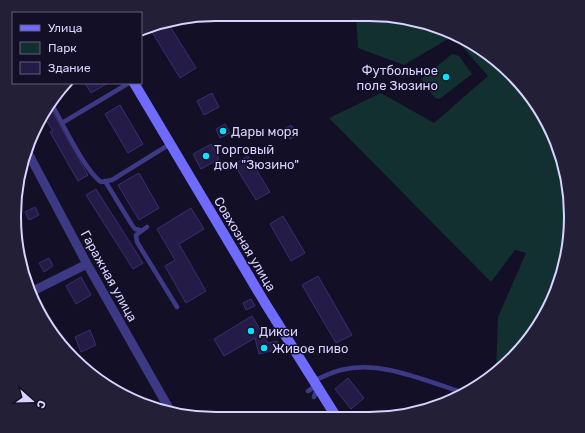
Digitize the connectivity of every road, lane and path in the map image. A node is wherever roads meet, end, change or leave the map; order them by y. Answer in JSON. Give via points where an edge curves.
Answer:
{"nodes":[{"id":1,"x":127,"y":84,"type":"edge"},
{"id":2,"x":135,"y":84,"type":"edge"},
{"id":3,"x":54,"y":108,"type":"edge"},
{"id":4,"x":62,"y":123,"type":"junction"},
{"id":5,"x":170,"y":144,"type":"junction"},
{"id":6,"x":30,"y":157,"type":"edge"},
{"id":7,"x":104,"y":181,"type":"junction"},
{"id":8,"x":147,"y":227,"type":"dead end"},
{"id":9,"x":140,"y":230,"type":"junction"},
{"id":10,"x":87,"y":264,"type":"junction"},
{"id":11,"x":35,"y":290,"type":"edge"},
{"id":12,"x":177,"y":307,"type":"dead end"},
{"id":13,"x":316,"y":382,"type":"junction"},
{"id":14,"x":457,"y":391,"type":"edge"},
{"id":15,"x":308,"y":392,"type":"dead end"},
{"id":16,"x":314,"y":397,"type":"dead end"},
{"id":17,"x":167,"y":405,"type":"edge"},
{"id":18,"x":334,"y":412,"type":"edge"}],
"edges":[{"from":1,"to":4,"type":"lane"},
{"from":2,"to":5,"type":"street","name":"Совхозная улица"},
{"from":3,"to":4,"type":"lane"},
{"from":4,"to":7,"type":"lane","via":[[95,178],[100,182]]},
{"from":5,"to":7,"type":"lane","via":[[112,180]]},
{"from":5,"to":13,"type":"street","name":"Совхозная улица","via":[[265,303]]},
{"from":6,"to":10,"type":"street","name":"Гаражная улица"},
{"from":7,"to":9,"type":"lane","via":[[132,225]]},
{"from":8,"to":9,"type":"lane"},
{"from":9,"to":12,"type":"lane","via":[[136,235],[137,242]]},
{"from":10,"to":11,"type":"street"},
{"from":10,"to":17,"type":"street","name":"Гаражная улица"},
{"from":13,"to":14,"type":"lane","via":[[340,370],[374,367]]},
{"from":13,"to":15,"type":"lane"},
{"from":13,"to":16,"type":"lane"},
{"from":13,"to":18,"type":"street","name":"Совхозная улица"}]}
